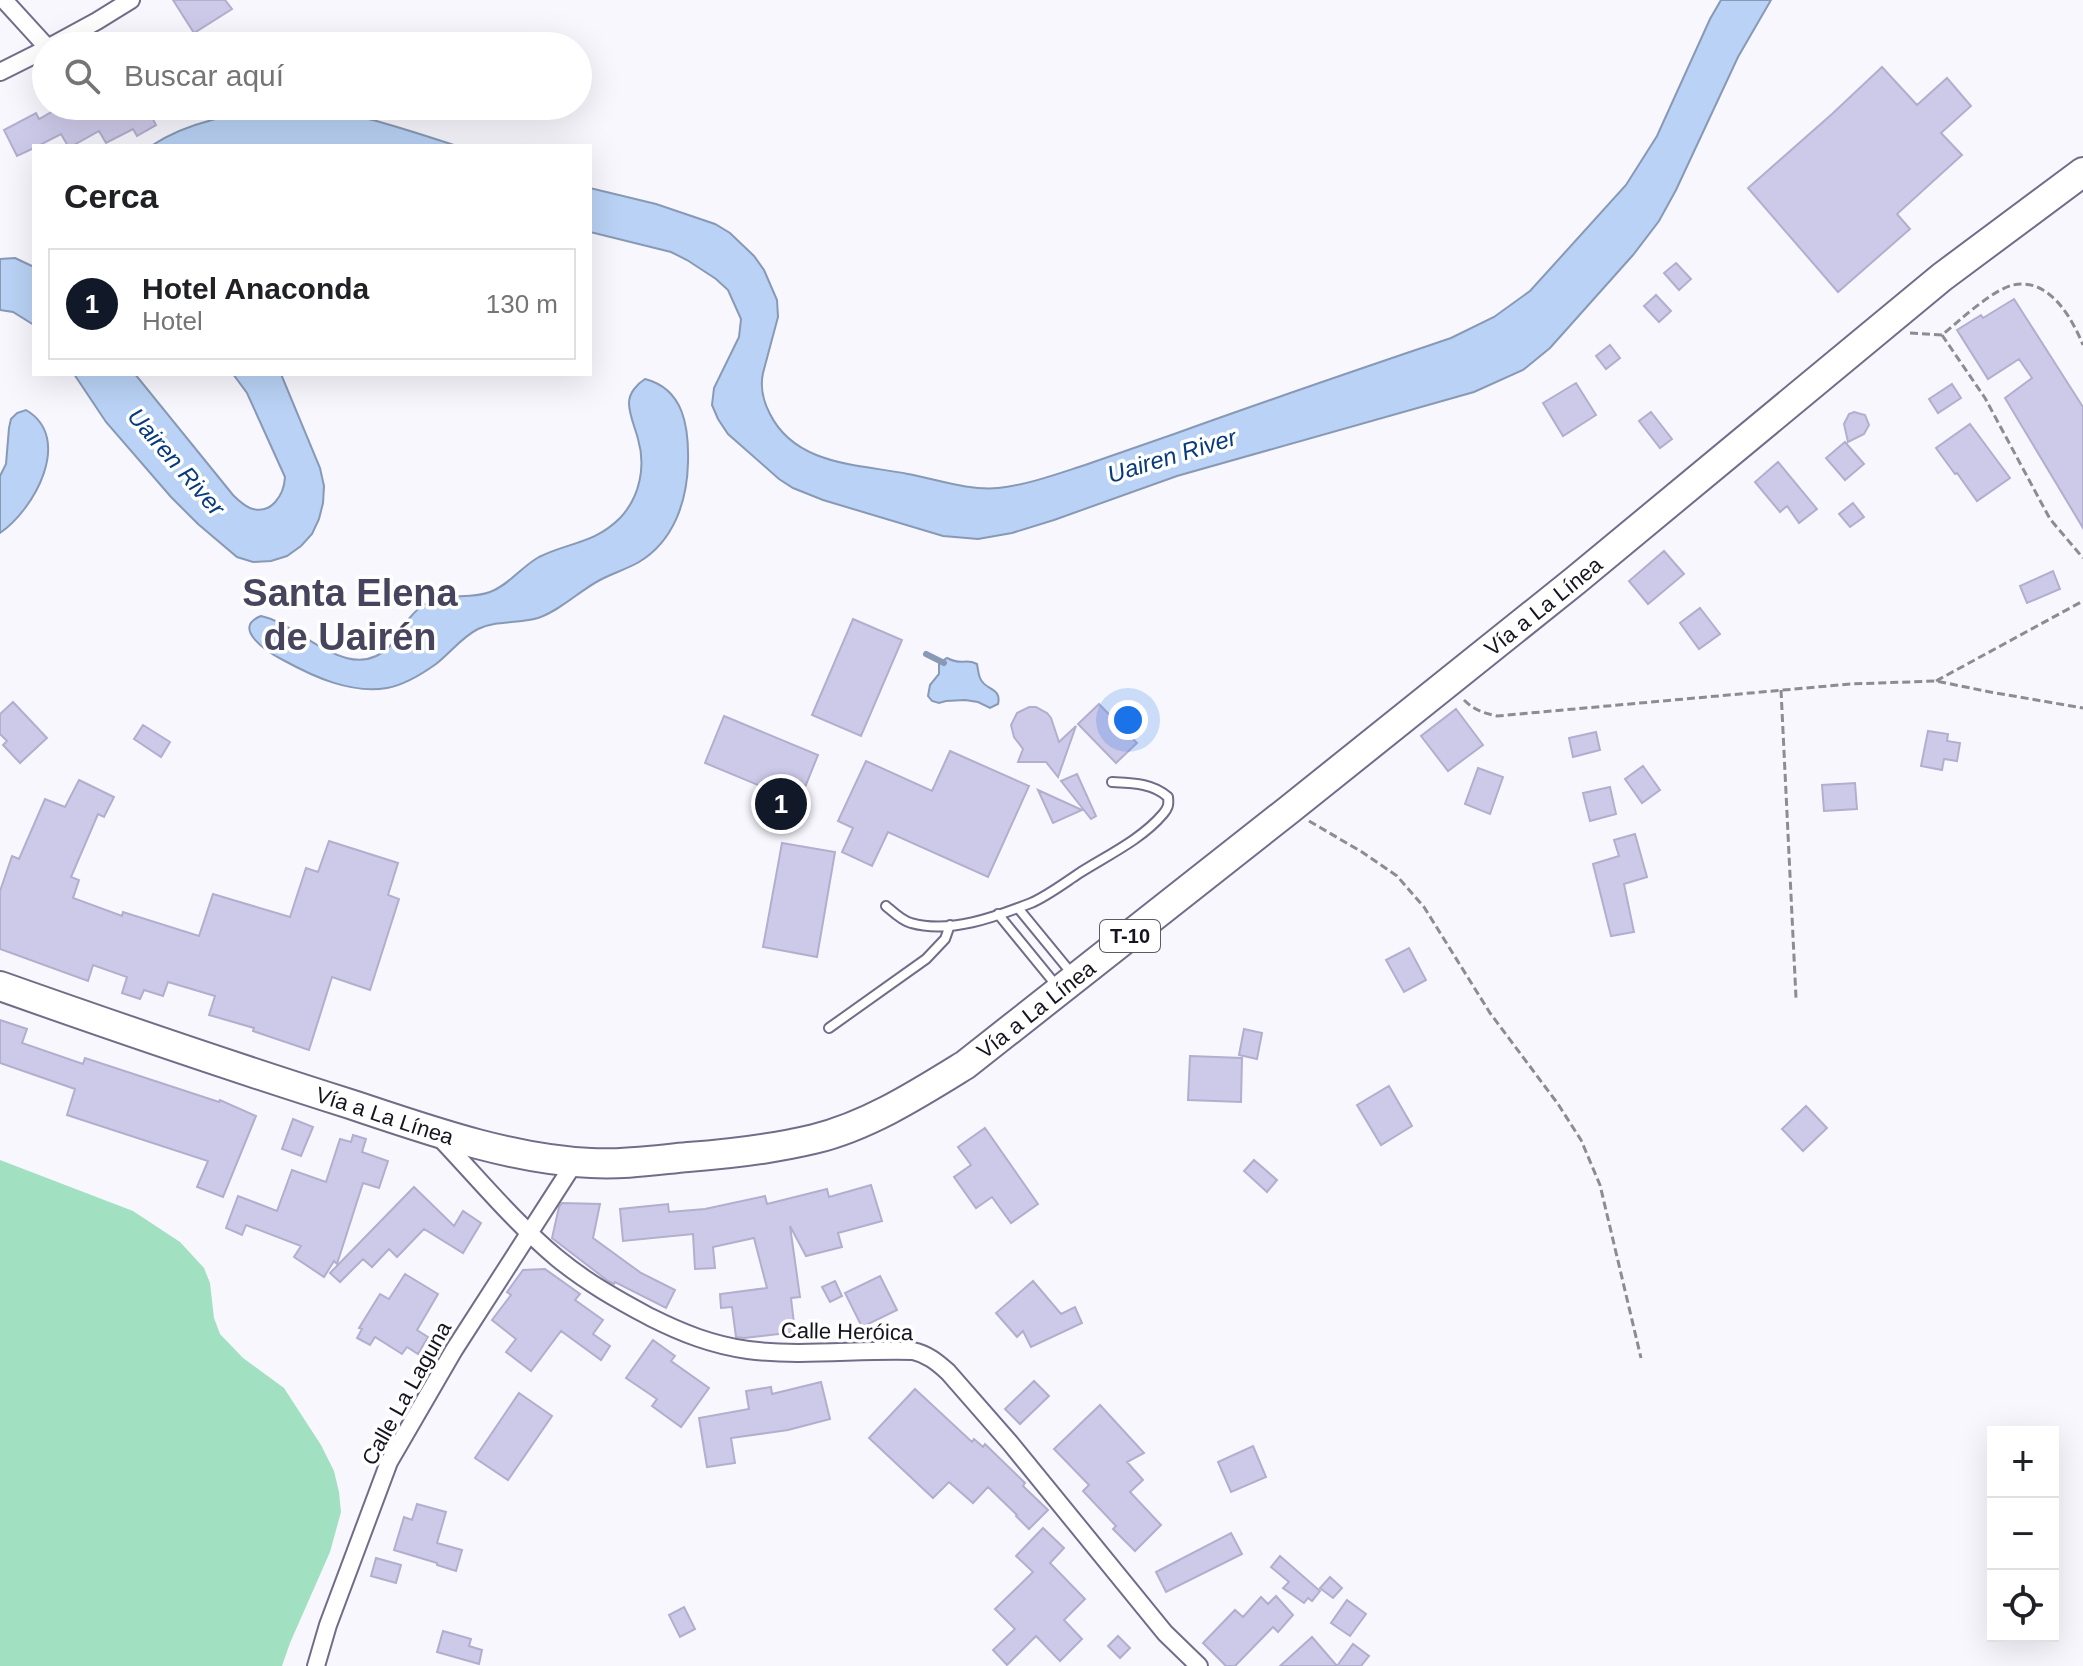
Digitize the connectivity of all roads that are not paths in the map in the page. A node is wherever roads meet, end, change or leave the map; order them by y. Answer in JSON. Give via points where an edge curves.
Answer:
{"nodes":[{"id":1,"x":4,"y":0,"type":"edge"},
{"id":2,"x":131,"y":0,"type":"edge"},
{"id":3,"x":34,"y":32,"type":"edge"},
{"id":4,"x":76,"y":32,"type":"edge"},
{"id":5,"x":32,"y":55,"type":"edge"},
{"id":6,"x":0,"y":72,"type":"edge"},
{"id":7,"x":2083,"y":172,"type":"edge"},
{"id":8,"x":1112,"y":782,"type":"dead end"},
{"id":9,"x":886,"y":906,"type":"dead end"},
{"id":10,"x":1018,"y":908,"type":"junction"},
{"id":11,"x":998,"y":914,"type":"junction"},
{"id":12,"x":950,"y":925,"type":"junction"},
{"id":13,"x":1068,"y":985,"type":"junction"},
{"id":14,"x":0,"y":986,"type":"edge"},
{"id":15,"x":829,"y":1028,"type":"dead end"},
{"id":16,"x":431,"y":1130,"type":"junction"},
{"id":17,"x":575,"y":1162,"type":"junction"},
{"id":18,"x":529,"y":1233,"type":"junction"},
{"id":19,"x":316,"y":1666,"type":"edge"},
{"id":20,"x":1199,"y":1666,"type":"edge"}],
"edges":[{"from":1,"to":3,"type":"street"},
{"from":2,"to":4,"type":"street"},
{"from":5,"to":6,"type":"street"},
{"from":7,"to":13,"type":"highway","name":"Vía a La Línea","number":"T-10","via":[[1942,277],[1694,484]]},
{"from":8,"to":10,"type":"lane","via":[[1157,789],[1168,797],[1167,810],[1134,838]]},
{"from":9,"to":12,"type":"lane","via":[[911,923]]},
{"from":10,"to":11,"type":"lane"},
{"from":10,"to":13,"type":"lane"},
{"from":11,"to":12,"type":"lane"},
{"from":11,"to":13,"type":"lane"},
{"from":12,"to":15,"type":"lane","via":[[926,959]]},
{"from":13,"to":17,"type":"highway","name":"Vía a La Línea","number":"T-10","via":[[965,1065],[909,1099],[816,1139],[753,1152]]},
{"from":14,"to":16,"type":"highway","name":"Vía a La Línea","number":"T-10"},
{"from":16,"to":17,"type":"highway","name":"Vía a La Línea","number":"T-10"},
{"from":16,"to":18,"type":"street","name":"Calle Heróica"},
{"from":17,"to":18,"type":"street","name":"Calle La Laguna"},
{"from":18,"to":19,"type":"street","name":"Calle La Laguna","via":[[389,1462]]},
{"from":18,"to":20,"type":"street","name":"Calle Heróica","via":[[609,1295],[667,1326],[721,1346],[784,1353],[913,1351],[936,1361],[1165,1633]]}]}
